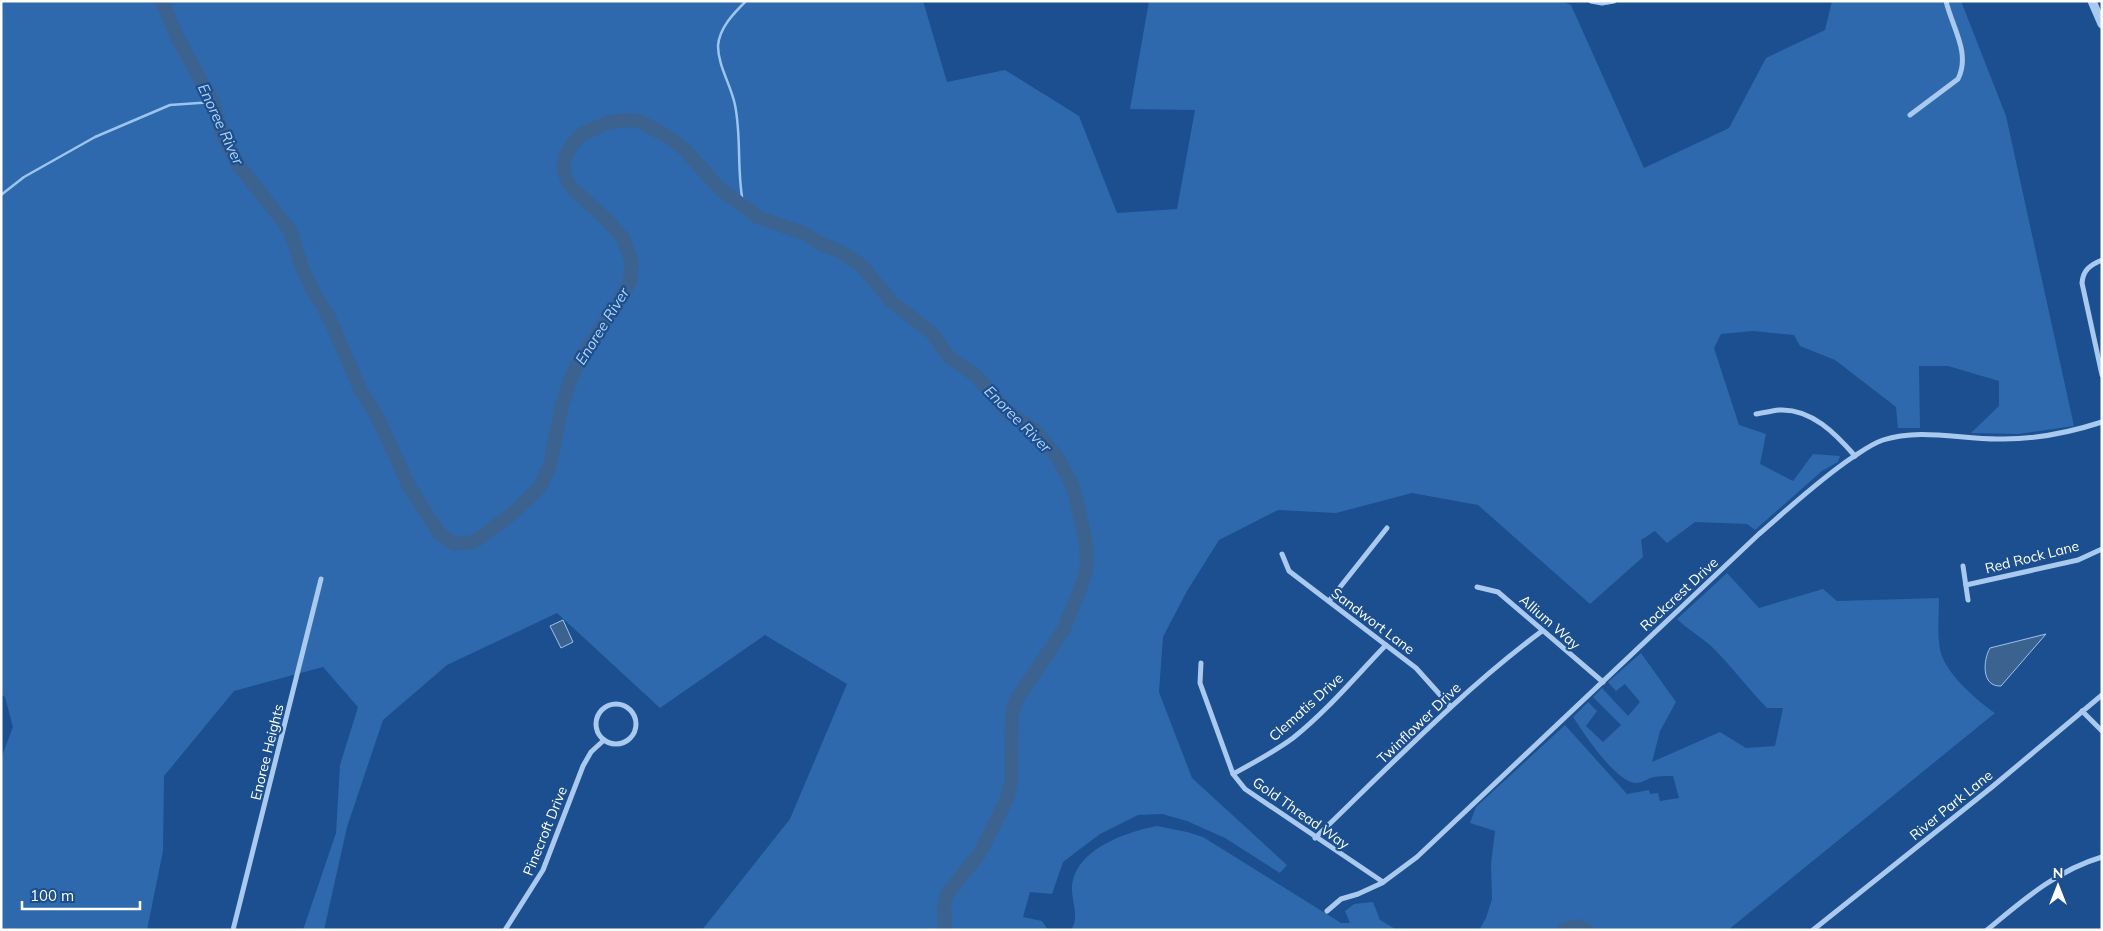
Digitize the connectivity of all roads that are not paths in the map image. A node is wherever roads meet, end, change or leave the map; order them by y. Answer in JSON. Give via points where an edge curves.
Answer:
{"nodes":[{"id":1,"x":1591,"y":1,"type":"edge"},
{"id":2,"x":1614,"y":1,"type":"edge"},
{"id":3,"x":1946,"y":1,"type":"edge"},
{"id":4,"x":2092,"y":1,"type":"edge"},
{"id":5,"x":2102,"y":24,"type":"edge"},
{"id":6,"x":1910,"y":115,"type":"dead end"},
{"id":7,"x":2102,"y":260,"type":"edge"},
{"id":8,"x":2102,"y":374,"type":"edge"},
{"id":9,"x":1756,"y":414,"type":"dead end"},
{"id":10,"x":2102,"y":422,"type":"edge"},
{"id":11,"x":1855,"y":456,"type":"junction"},
{"id":12,"x":1387,"y":528,"type":"dead end"},
{"id":13,"x":2102,"y":549,"type":"edge"},
{"id":14,"x":1282,"y":554,"type":"dead end"},
{"id":15,"x":1964,"y":566,"type":"dead end"},
{"id":16,"x":321,"y":579,"type":"dead end"},
{"id":17,"x":1966,"y":584,"type":"junction"},
{"id":18,"x":1477,"y":587,"type":"dead end"},
{"id":19,"x":1968,"y":600,"type":"dead end"},
{"id":20,"x":1329,"y":602,"type":"junction"},
{"id":21,"x":1542,"y":631,"type":"junction"},
{"id":22,"x":1386,"y":645,"type":"junction"},
{"id":23,"x":1201,"y":663,"type":"dead end"},
{"id":24,"x":1603,"y":682,"type":"junction"},
{"id":25,"x":2102,"y":695,"type":"edge"},
{"id":26,"x":1451,"y":707,"type":"junction"},
{"id":27,"x":2082,"y":712,"type":"junction"},
{"id":28,"x":2102,"y":731,"type":"edge"},
{"id":29,"x":604,"y":740,"type":"junction"},
{"id":30,"x":1233,"y":774,"type":"junction"},
{"id":31,"x":1315,"y":838,"type":"junction"},
{"id":32,"x":2102,"y":857,"type":"edge"},
{"id":33,"x":1383,"y":882,"type":"junction"},
{"id":34,"x":1327,"y":911,"type":"dead end"},
{"id":35,"x":233,"y":930,"type":"edge"},
{"id":36,"x":505,"y":930,"type":"edge"},
{"id":37,"x":1813,"y":930,"type":"edge"},
{"id":38,"x":1987,"y":930,"type":"edge"}],
"edges":[{"from":1,"to":2,"type":"street"},
{"from":3,"to":6,"type":"street","via":[[1962,48],[1962,72],[1958,79]]},
{"from":4,"to":5,"type":"street"},
{"from":7,"to":8,"type":"street","via":[[2088,268],[2082,284]]},
{"from":9,"to":11,"type":"street","via":[[1793,411],[1816,419]]},
{"from":10,"to":11,"type":"street","name":"Rockcrest Drive","via":[[2032,438],[1894,437],[1870,445]]},
{"from":11,"to":24,"type":"street","name":"Rockcrest Drive","via":[[1813,486]]},
{"from":12,"to":20,"type":"street"},
{"from":13,"to":17,"type":"street","name":"Red Rock Lane","via":[[2078,560]]},
{"from":14,"to":20,"type":"street","name":"Sandwort Lane","via":[[1289,571]]},
{"from":15,"to":17,"type":"street","name":"Red Rock Lane"},
{"from":16,"to":35,"type":"street","name":"Enoree Heights"},
{"from":17,"to":19,"type":"street","name":"Red Rock Lane"},
{"from":18,"to":21,"type":"street","name":"Allium Way","via":[[1498,592]]},
{"from":20,"to":22,"type":"street","name":"Sandwort Lane"},
{"from":21,"to":24,"type":"street","name":"Allium Way"},
{"from":21,"to":26,"type":"street","name":"Twinflower Drive","via":[[1504,659]]},
{"from":22,"to":26,"type":"street","name":"Sandwort Lane","via":[[1416,668]]},
{"from":22,"to":30,"type":"street","name":"Clematis Drive","via":[[1294,737]]},
{"from":23,"to":30,"type":"street","name":"Gold Thread Way","via":[[1200,683]]},
{"from":24,"to":33,"type":"street","name":"Rockcrest Drive","via":[[1417,857]]},
{"from":25,"to":27,"type":"street","name":"River Park Lane"},
{"from":26,"to":31,"type":"street","name":"Twinflower Drive"},
{"from":27,"to":28,"type":"street"},
{"from":27,"to":37,"type":"street","name":"River Park Lane"},
{"from":29,"to":29,"type":"street","via":[[617,744],[632,736],[636,719],[628,708],[616,704],[600,712],[596,725]]},
{"from":29,"to":36,"type":"street","name":"Pinecroft Drive","via":[[591,752],[543,870]]},
{"from":30,"to":31,"type":"street","name":"Gold Thread Way","via":[[1245,789]]},
{"from":31,"to":33,"type":"street","name":"Gold Thread Way"},
{"from":32,"to":38,"type":"street","via":[[2061,874]]},
{"from":33,"to":34,"type":"street","name":"Rockcrest Drive","via":[[1341,899]]}]}
